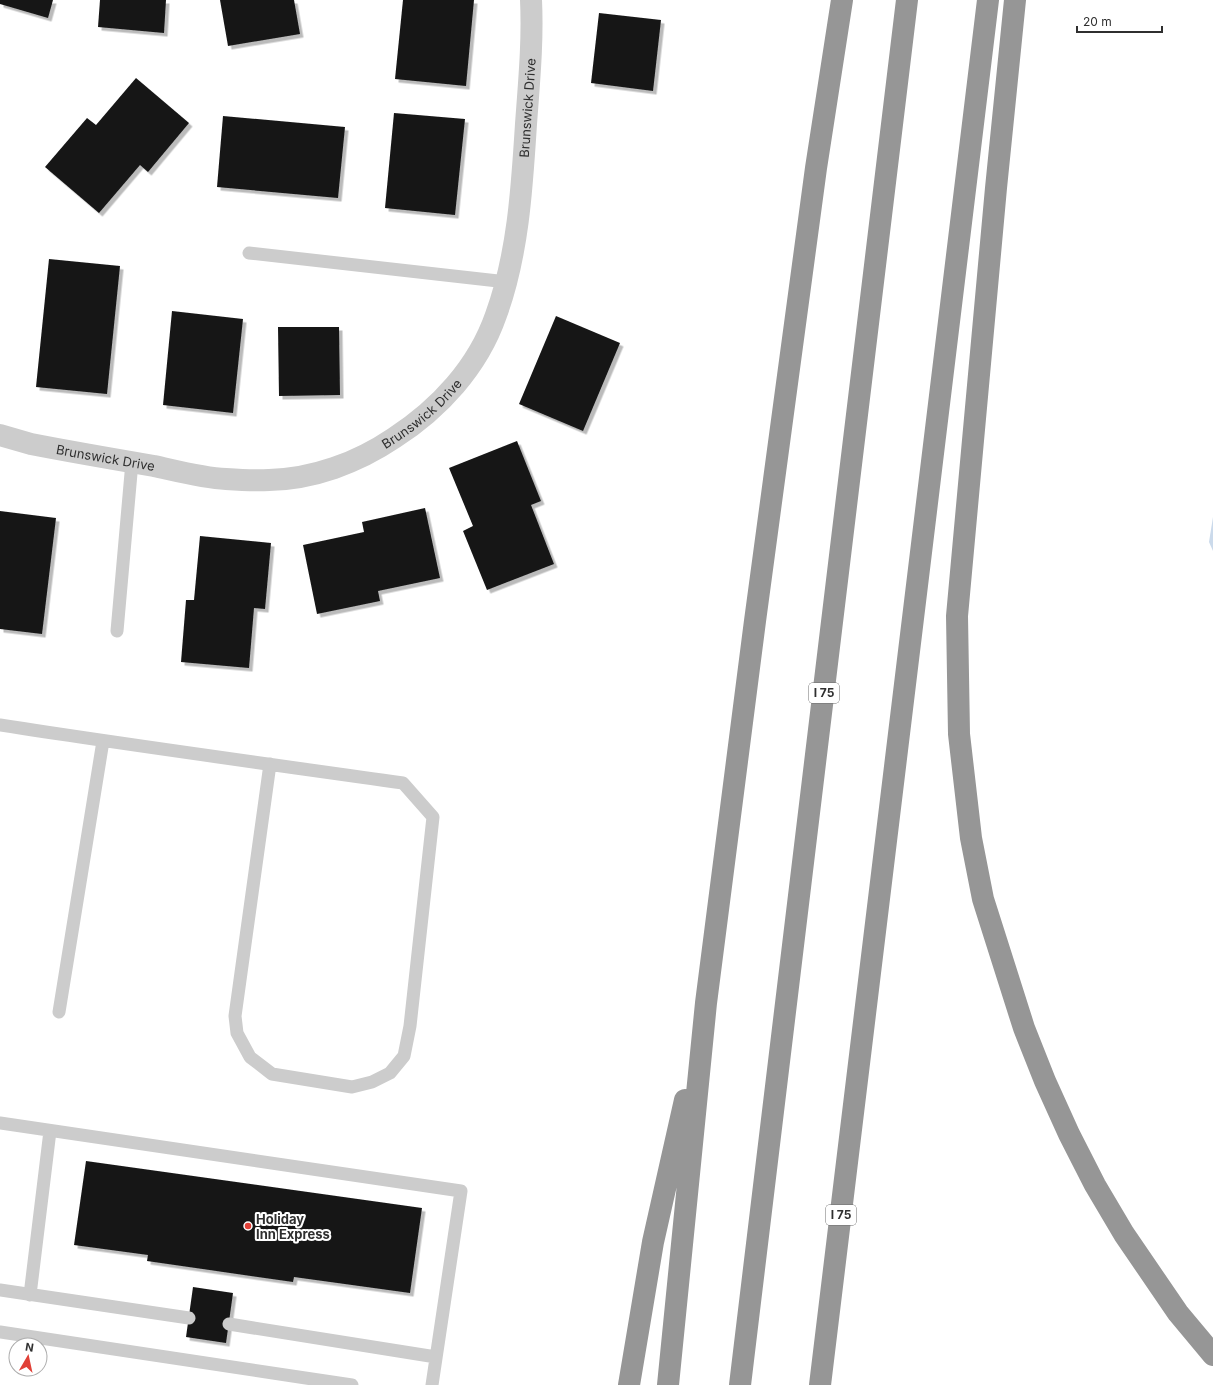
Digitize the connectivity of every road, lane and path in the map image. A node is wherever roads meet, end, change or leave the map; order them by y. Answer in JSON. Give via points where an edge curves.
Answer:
{"nodes":[{"id":1,"x":531,"y":0,"type":"edge"},
{"id":2,"x":842,"y":0,"type":"edge"},
{"id":3,"x":907,"y":0,"type":"edge"},
{"id":4,"x":988,"y":0,"type":"edge"},
{"id":5,"x":1015,"y":0,"type":"edge"},
{"id":6,"x":249,"y":253,"type":"dead end"},
{"id":7,"x":507,"y":282,"type":"junction"},
{"id":8,"x":0,"y":435,"type":"edge"},
{"id":9,"x":132,"y":462,"type":"junction"},
{"id":10,"x":117,"y":631,"type":"dead end"},
{"id":11,"x":0,"y":725,"type":"edge"},
{"id":12,"x":103,"y":741,"type":"junction"},
{"id":13,"x":270,"y":764,"type":"junction"},
{"id":14,"x":706,"y":1003,"type":"junction"},
{"id":15,"x":59,"y":1012,"type":"dead end"},
{"id":16,"x":0,"y":1124,"type":"edge"},
{"id":17,"x":50,"y":1131,"type":"junction"},
{"id":18,"x":0,"y":1290,"type":"edge"},
{"id":19,"x":30,"y":1294,"type":"junction"},
{"id":20,"x":189,"y":1318,"type":"dead end"},
{"id":21,"x":229,"y":1324,"type":"dead end"},
{"id":22,"x":0,"y":1332,"type":"edge"},
{"id":23,"x":1213,"y":1355,"type":"edge"},
{"id":24,"x":436,"y":1357,"type":"junction"},
{"id":25,"x":352,"y":1385,"type":"edge"},
{"id":26,"x":432,"y":1385,"type":"edge"},
{"id":27,"x":629,"y":1385,"type":"edge"},
{"id":28,"x":668,"y":1385,"type":"edge"},
{"id":29,"x":740,"y":1385,"type":"edge"},
{"id":30,"x":820,"y":1385,"type":"edge"}],
"edges":[{"from":1,"to":7,"type":"street","name":"Brunswick Drive","via":[[532,25],[523,170]]},
{"from":2,"to":14,"type":"highway","via":[[815,176]]},
{"from":3,"to":29,"type":"highway","number":"I 75"},
{"from":4,"to":30,"type":"highway","number":"I 75"},
{"from":5,"to":23,"type":"highway","via":[[956,616],[959,734],[971,838],[983,899],[1024,1028],[1069,1134],[1124,1234],[1178,1313]]},
{"from":6,"to":7,"type":"lane"},
{"from":7,"to":9,"type":"street","name":"Brunswick Drive","via":[[496,317],[484,341],[465,372],[442,400],[407,430],[349,463],[323,472],[270,480],[225,479]]},
{"from":8,"to":9,"type":"street","name":"Brunswick Drive","via":[[31,444]]},
{"from":9,"to":10,"type":"lane"},
{"from":11,"to":12,"type":"lane"},
{"from":12,"to":13,"type":"lane"},
{"from":12,"to":15,"type":"lane"},
{"from":13,"to":13,"type":"lane","via":[[403,783],[433,817],[410,1026],[404,1056],[390,1073],[372,1082],[352,1087],[272,1074],[250,1057],[237,1033],[235,1016]]},
{"from":14,"to":27,"type":"highway","via":[[653,1242]]},
{"from":14,"to":28,"type":"highway"},
{"from":16,"to":17,"type":"lane"},
{"from":17,"to":19,"type":"lane"},
{"from":17,"to":24,"type":"lane","via":[[461,1191]]},
{"from":18,"to":19,"type":"lane"},
{"from":19,"to":20,"type":"lane"},
{"from":21,"to":24,"type":"lane"},
{"from":22,"to":25,"type":"lane"},
{"from":24,"to":26,"type":"lane"}]}
